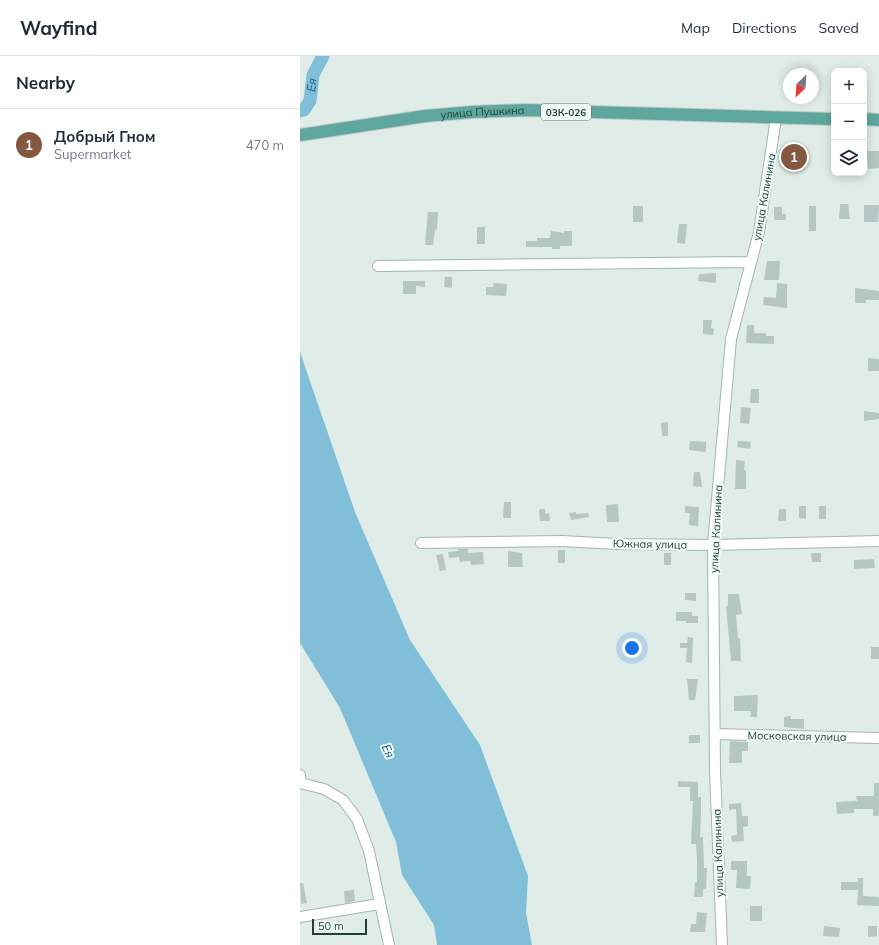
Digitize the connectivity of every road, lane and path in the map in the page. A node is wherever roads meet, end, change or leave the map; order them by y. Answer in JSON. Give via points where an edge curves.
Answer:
{"nodes":[{"id":1,"x":776,"y":118,"type":"junction"},
{"id":2,"x":831,"y":119,"type":"edge"},
{"id":3,"x":867,"y":119,"type":"edge"},
{"id":4,"x":879,"y":120,"type":"edge"},
{"id":5,"x":300,"y":135,"type":"edge"},
{"id":6,"x":750,"y":262,"type":"junction"},
{"id":7,"x":378,"y":266,"type":"dead end"},
{"id":8,"x":879,"y":541,"type":"edge"},
{"id":9,"x":421,"y":543,"type":"dead end"},
{"id":10,"x":713,"y":545,"type":"junction"},
{"id":11,"x":715,"y":734,"type":"junction"},
{"id":12,"x":879,"y":738,"type":"edge"},
{"id":13,"x":300,"y":781,"type":"edge"},
{"id":14,"x":379,"y":904,"type":"junction"},
{"id":15,"x":300,"y":917,"type":"edge"},
{"id":16,"x":389,"y":945,"type":"edge"},
{"id":17,"x":722,"y":945,"type":"edge"}],
"edges":[{"from":1,"to":2,"type":"main road","name":"улица Пушкина","number":"03К-026"},
{"from":1,"to":5,"type":"main road","name":"улица Пушкина","number":"03К-026","via":[[525,110],[425,116]]},
{"from":1,"to":6,"type":"street","name":"улица Калинина","via":[[759,232]]},
{"from":3,"to":4,"type":"main road"},
{"from":6,"to":7,"type":"street"},
{"from":6,"to":10,"type":"street","name":"улица Калинина","via":[[731,339]]},
{"from":8,"to":10,"type":"street","name":"Южная улица"},
{"from":9,"to":10,"type":"street","name":"Южная улица","via":[[562,541]]},
{"from":10,"to":11,"type":"street","name":"улица Калинина"},
{"from":11,"to":12,"type":"street","name":"Московская улица"},
{"from":11,"to":17,"type":"street","name":"улица Калинина"},
{"from":13,"to":14,"type":"street","via":[[324,789],[343,800],[357,819],[369,851]]},
{"from":14,"to":15,"type":"street"},
{"from":14,"to":16,"type":"street"}]}
